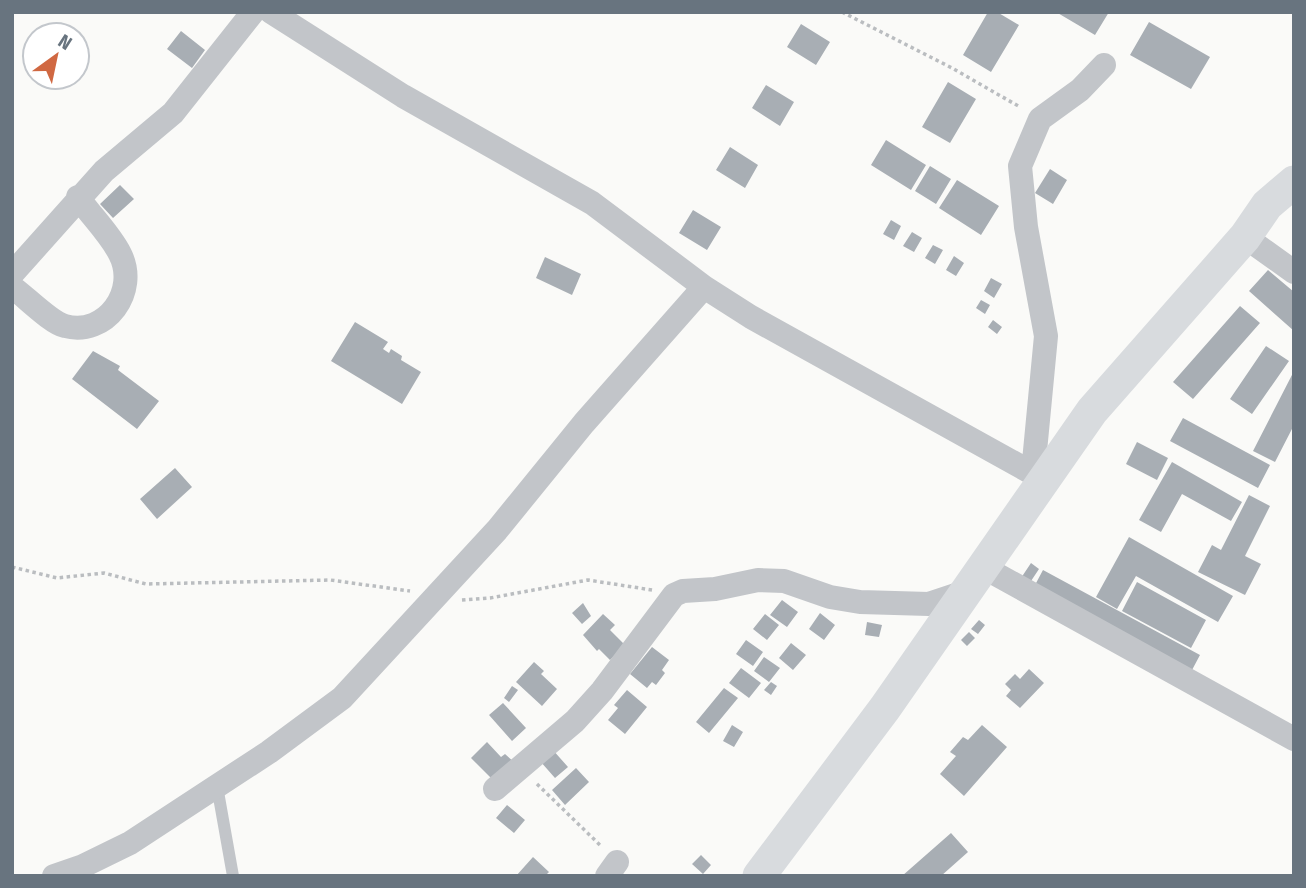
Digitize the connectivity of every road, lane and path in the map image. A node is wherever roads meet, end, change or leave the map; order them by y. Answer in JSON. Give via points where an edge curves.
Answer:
{"nodes":[{"id":1,"x":253,"y":12,"type":"edge"},
{"id":2,"x":271,"y":12,"type":"edge"},
{"id":3,"x":842,"y":12,"type":"edge"},
{"id":4,"x":1104,"y":65,"type":"dead end"},
{"id":5,"x":1040,"y":119,"type":"junction"},
{"id":6,"x":1294,"y":182,"type":"edge"},
{"id":7,"x":78,"y":197,"type":"junction"},
{"id":8,"x":1245,"y":237,"type":"junction"},
{"id":9,"x":1294,"y":272,"type":"edge"},
{"id":10,"x":12,"y":274,"type":"edge"},
{"id":11,"x":12,"y":287,"type":"edge"},
{"id":12,"x":704,"y":287,"type":"junction"},
{"id":13,"x":1038,"y":476,"type":"junction"},
{"id":14,"x":12,"y":567,"type":"edge"},
{"id":15,"x":974,"y":580,"type":"junction"},
{"id":16,"x":674,"y":595,"type":"junction"},
{"id":17,"x":435,"y":597,"type":"junction"},
{"id":18,"x":1294,"y":739,"type":"edge"},
{"id":19,"x":521,"y":768,"type":"junction"},
{"id":20,"x":217,"y":786,"type":"junction"},
{"id":21,"x":495,"y":789,"type":"dead end"},
{"id":22,"x":612,"y":869,"type":"edge"},
{"id":23,"x":54,"y":876,"type":"edge"},
{"id":24,"x":233,"y":876,"type":"edge"},
{"id":25,"x":759,"y":876,"type":"edge"}],
"edges":[{"from":1,"to":7,"type":"street","via":[[173,113]]},
{"from":2,"to":12,"type":"street","via":[[403,96],[592,203]]},
{"from":3,"to":5,"type":"path"},
{"from":4,"to":5,"type":"street","via":[[1080,90]]},
{"from":5,"to":13,"type":"street","via":[[1020,166],[1046,336]]},
{"from":6,"to":8,"type":"main road","via":[[1267,205]]},
{"from":7,"to":10,"type":"street"},
{"from":7,"to":11,"type":"street","via":[[120,255],[127,278],[123,298],[108,316],[88,328],[63,326]]},
{"from":8,"to":9,"type":"street"},
{"from":8,"to":13,"type":"main road"},
{"from":12,"to":13,"type":"street"},
{"from":12,"to":17,"type":"street"},
{"from":13,"to":15,"type":"main road"},
{"from":14,"to":17,"type":"path","via":[[57,578],[104,573],[146,584],[330,580]]},
{"from":15,"to":16,"type":"street","via":[[929,604],[860,602],[784,581],[758,580]]},
{"from":15,"to":18,"type":"street"},
{"from":15,"to":25,"type":"main road"},
{"from":16,"to":17,"type":"path","via":[[588,580],[490,598]]},
{"from":16,"to":19,"type":"street","via":[[593,701]]},
{"from":17,"to":20,"type":"street","via":[[342,698]]},
{"from":19,"to":21,"type":"street"},
{"from":19,"to":22,"type":"path"},
{"from":20,"to":23,"type":"street","via":[[130,843]]},
{"from":20,"to":24,"type":"lane"}]}
